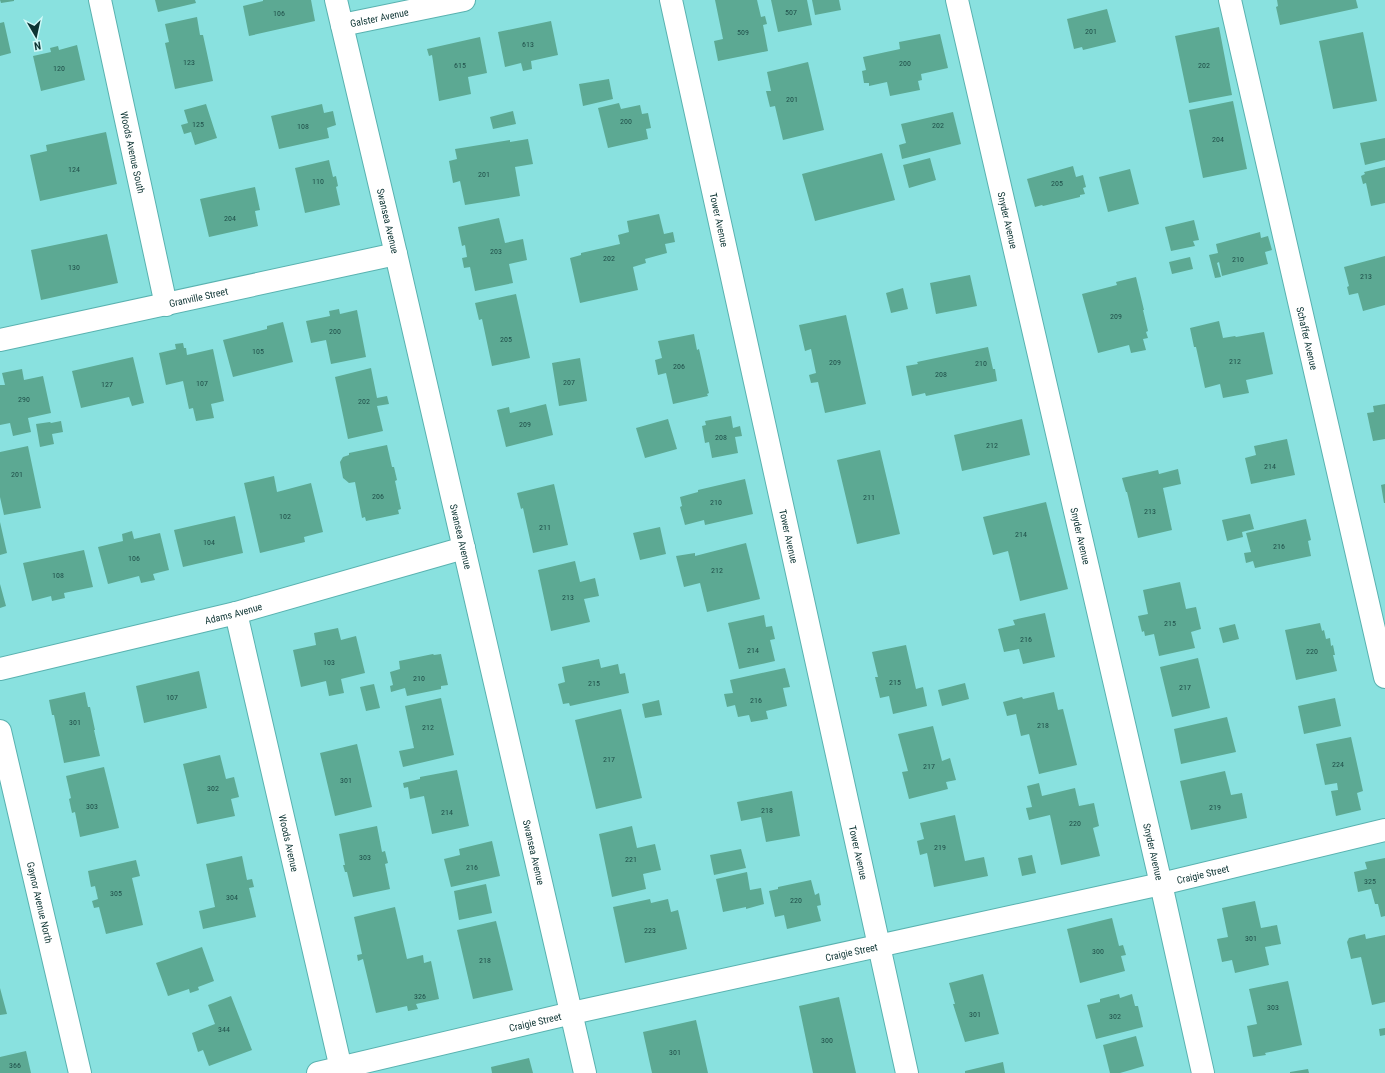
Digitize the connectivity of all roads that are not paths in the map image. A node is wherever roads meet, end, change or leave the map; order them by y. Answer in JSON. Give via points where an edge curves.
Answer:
{"nodes":[{"id":1,"x":100,"y":0,"type":"edge"},
{"id":2,"x":336,"y":0,"type":"edge"},
{"id":3,"x":464,"y":0,"type":"edge"},
{"id":4,"x":670,"y":0,"type":"edge"},
{"id":5,"x":957,"y":0,"type":"edge"},
{"id":6,"x":1230,"y":0,"type":"edge"},
{"id":7,"x":342,"y":25,"type":"junction"},
{"id":8,"x":396,"y":254,"type":"junction"},
{"id":9,"x":166,"y":305,"type":"junction"},
{"id":10,"x":0,"y":340,"type":"edge"},
{"id":11,"x":464,"y":548,"type":"junction"},
{"id":12,"x":236,"y":613,"type":"junction"},
{"id":13,"x":0,"y":669,"type":"edge"},
{"id":14,"x":1385,"y":677,"type":"edge"},
{"id":15,"x":0,"y":731,"type":"edge"},
{"id":16,"x":1385,"y":830,"type":"edge"},
{"id":17,"x":1161,"y":884,"type":"junction"},
{"id":18,"x":878,"y":947,"type":"junction"},
{"id":19,"x":572,"y":1013,"type":"junction"},
{"id":20,"x":341,"y":1070,"type":"edge"},
{"id":21,"x":80,"y":1073,"type":"edge"},
{"id":22,"x":318,"y":1073,"type":"edge"},
{"id":23,"x":585,"y":1073,"type":"edge"},
{"id":24,"x":907,"y":1073,"type":"edge"},
{"id":25,"x":1202,"y":1073,"type":"edge"}],
"edges":[{"from":1,"to":9,"type":"street","name":"Woods Avenue South"},
{"from":2,"to":7,"type":"street","name":"Swansea Avenue"},
{"from":3,"to":7,"type":"street","name":"Galster Avenue"},
{"from":4,"to":18,"type":"street","name":"Tower Avenue"},
{"from":5,"to":17,"type":"street","name":"Snyder Avenue"},
{"from":6,"to":14,"type":"street","name":"Schaffer Avenue"},
{"from":7,"to":8,"type":"street","name":"Swansea Avenue"},
{"from":8,"to":9,"type":"street","name":"Granville Street"},
{"from":8,"to":11,"type":"street","name":"Swansea Avenue"},
{"from":9,"to":10,"type":"street","name":"Granville Street"},
{"from":11,"to":12,"type":"street","name":"Adams Avenue"},
{"from":11,"to":19,"type":"street","name":"Swansea Avenue"},
{"from":12,"to":13,"type":"street","name":"Adams Avenue"},
{"from":12,"to":20,"type":"street","name":"Woods Avenue"},
{"from":15,"to":21,"type":"street","name":"Gaynor Avenue North"},
{"from":16,"to":17,"type":"street","name":"Craigie Street"},
{"from":17,"to":18,"type":"street","name":"Craigie Street"},
{"from":17,"to":25,"type":"street","name":"Snyder Avenue"},
{"from":18,"to":19,"type":"street","name":"Craigie Street"},
{"from":18,"to":24,"type":"street","name":"Tower Avenue"},
{"from":19,"to":20,"type":"street","name":"Craigie Street"},
{"from":19,"to":23,"type":"street","name":"Swansea Avenue"},
{"from":20,"to":22,"type":"street","name":"Craigie Street"}]}
